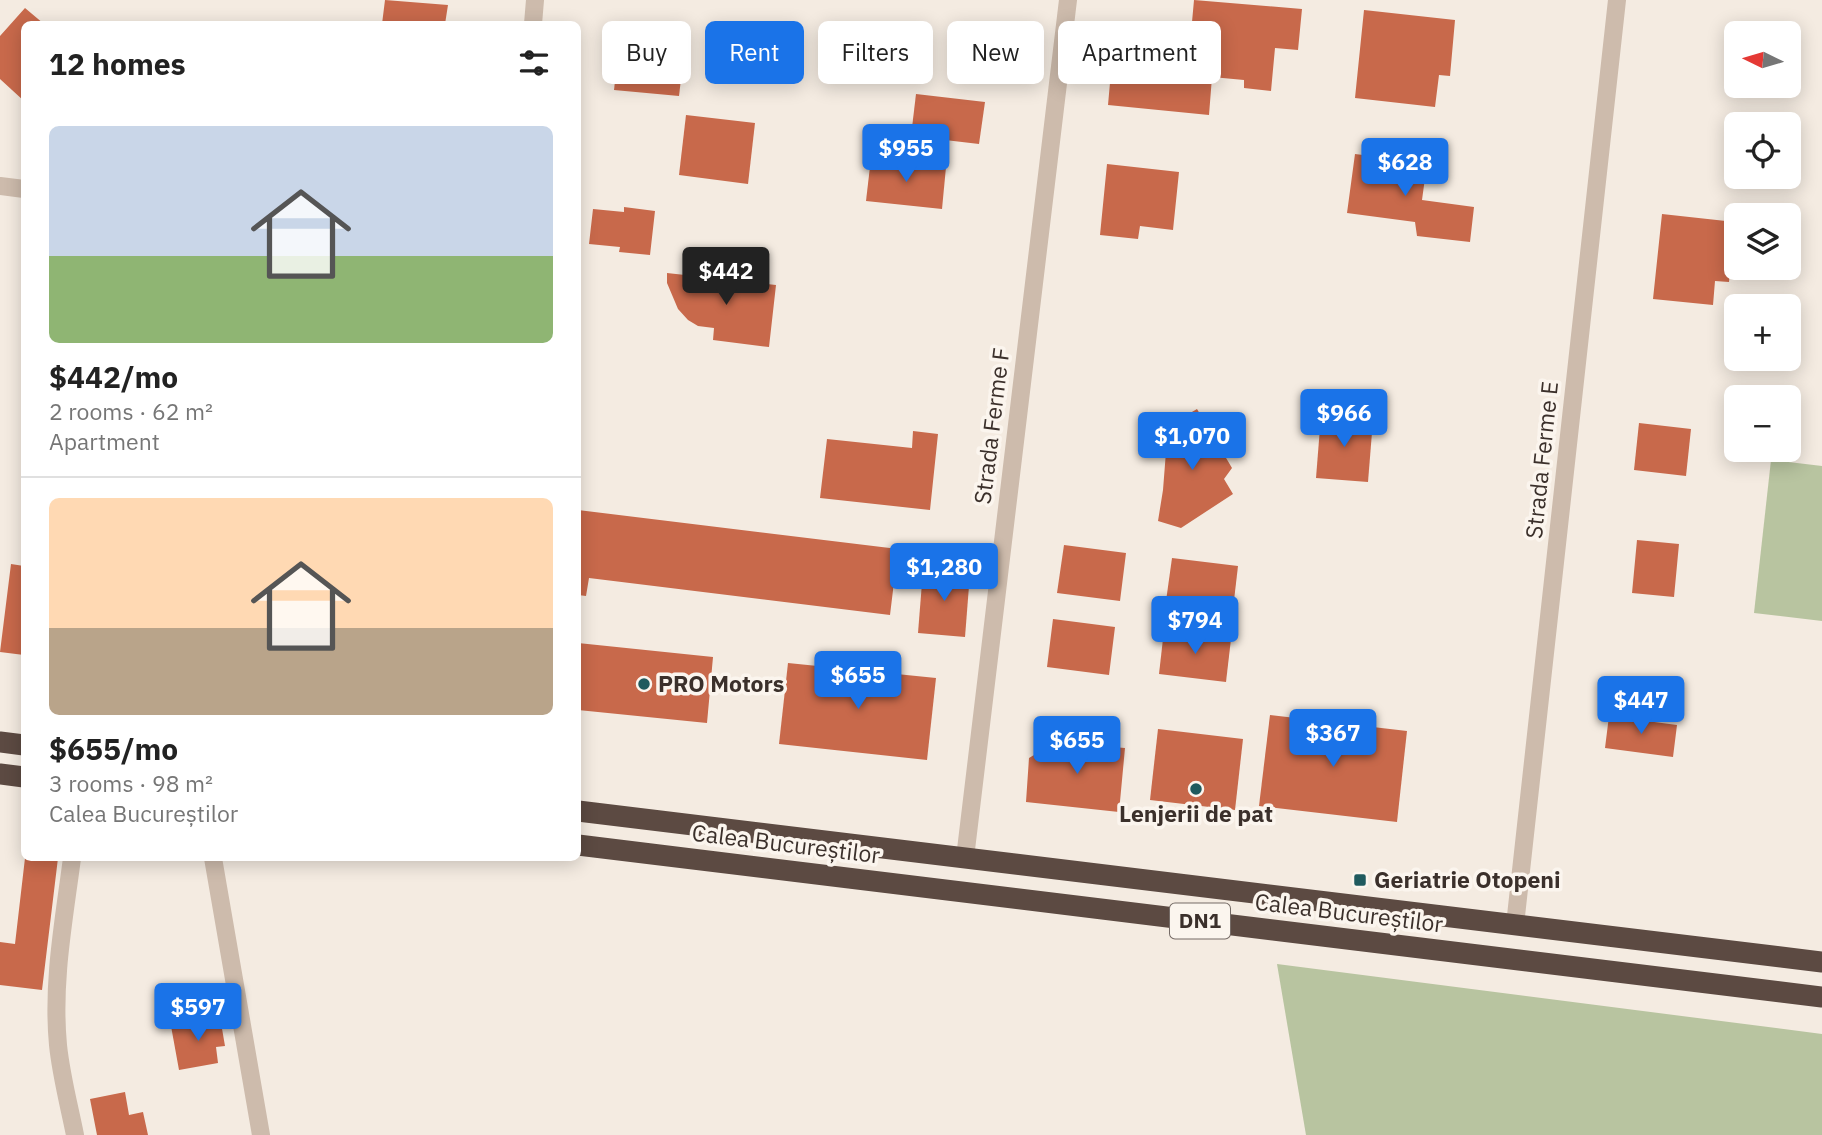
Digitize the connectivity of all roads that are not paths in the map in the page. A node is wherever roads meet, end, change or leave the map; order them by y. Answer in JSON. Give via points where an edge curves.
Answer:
{"nodes":[{"id":1,"x":535,"y":0,"type":"edge"},
{"id":2,"x":1068,"y":0,"type":"edge"},
{"id":3,"x":1617,"y":0,"type":"edge"},
{"id":4,"x":533,"y":21,"type":"edge"},
{"id":5,"x":0,"y":186,"type":"edge"},
{"id":6,"x":21,"y":189,"type":"edge"},
{"id":7,"x":0,"y":742,"type":"edge"},
{"id":8,"x":21,"y":745,"type":"edge"},
{"id":9,"x":0,"y":774,"type":"edge"},
{"id":10,"x":21,"y":777,"type":"edge"},
{"id":11,"x":581,"y":811,"type":"edge"},
{"id":12,"x":581,"y":845,"type":"edge"},
{"id":13,"x":965,"y":858,"type":"junction"},
{"id":14,"x":72,"y":861,"type":"edge"},
{"id":15,"x":213,"y":861,"type":"edge"},
{"id":16,"x":1515,"y":925,"type":"junction"},
{"id":17,"x":1822,"y":961,"type":"edge"},
{"id":18,"x":1822,"y":997,"type":"edge"},
{"id":19,"x":75,"y":1135,"type":"edge"},
{"id":20,"x":261,"y":1135,"type":"edge"}],
"edges":[{"from":1,"to":4,"type":"street"},
{"from":2,"to":13,"type":"street","name":"Strada Ferme F"},
{"from":3,"to":16,"type":"street","name":"Strada Ferme E"},
{"from":5,"to":6,"type":"street"},
{"from":7,"to":8,"type":"highway"},
{"from":9,"to":10,"type":"highway"},
{"from":11,"to":13,"type":"highway","name":"Calea Bucureștilor","number":"DN1"},
{"from":12,"to":18,"type":"highway","name":"Calea Bucureștilor","number":"DN1"},
{"from":13,"to":16,"type":"highway","name":"Calea Bucureștilor","number":"DN1"},
{"from":14,"to":19,"type":"street","via":[[57,1003],[58,1045]]},
{"from":15,"to":20,"type":"street"},
{"from":16,"to":17,"type":"highway","name":"Calea Bucureștilor","number":"DN1"}]}
